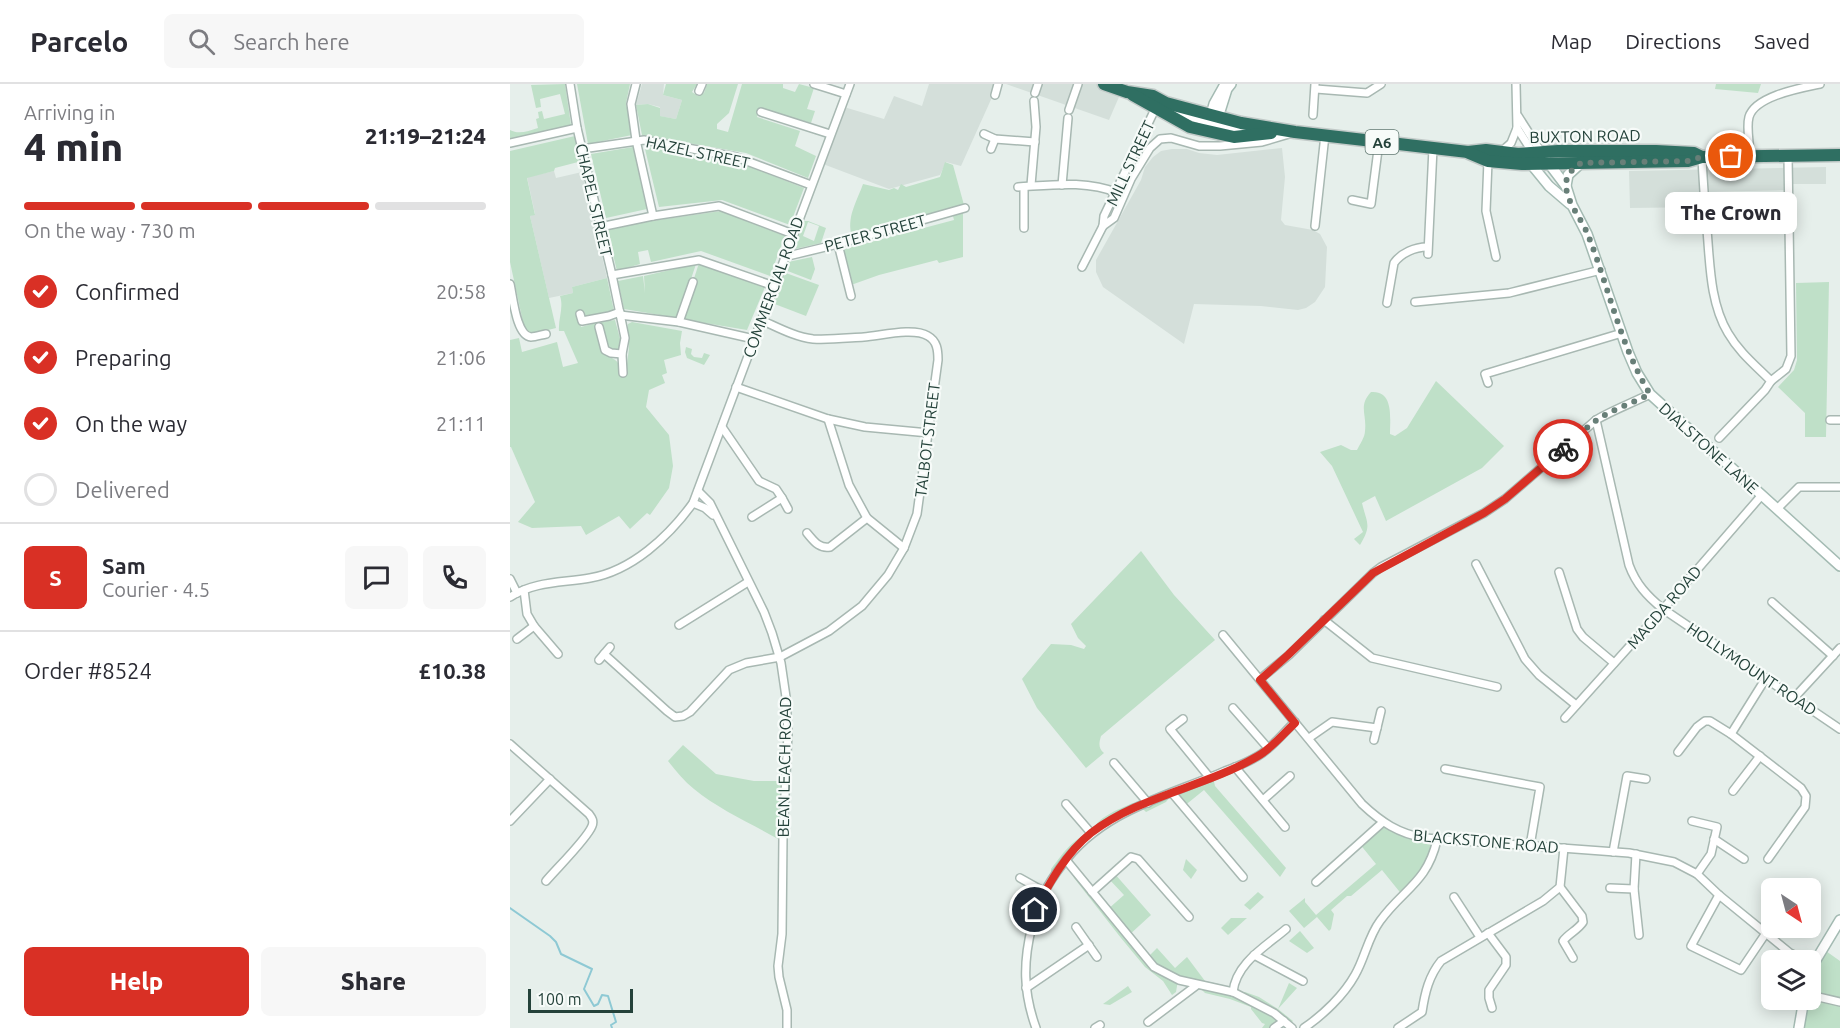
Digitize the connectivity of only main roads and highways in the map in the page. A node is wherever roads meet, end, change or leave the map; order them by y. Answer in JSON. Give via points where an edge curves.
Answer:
{"nodes":[{"id":1,"x":1104,"y":84,"type":"edge"},
{"id":2,"x":1160,"y":104,"type":"junction"},
{"id":3,"x":1214,"y":122,"type":"junction"},
{"id":4,"x":1295,"y":132,"type":"junction"},
{"id":5,"x":1468,"y":152,"type":"junction"},
{"id":6,"x":1840,"y":155,"type":"edge"},
{"id":7,"x":1702,"y":157,"type":"junction"},
{"id":8,"x":1539,"y":160,"type":"junction"}],
"edges":[{"from":1,"to":2,"type":"highway","number":"A6"},
{"from":2,"to":3,"type":"highway","name":"BUXTON ROAD","number":"A6"},
{"from":2,"to":3,"type":"highway","name":"BUXTON ROAD","number":"A6","via":[[1190,127]]},
{"from":3,"to":4,"type":"highway","name":"BUXTON ROAD","number":"A6"},
{"from":3,"to":4,"type":"highway","name":"BUXTON ROAD","number":"A6","via":[[1234,137]]},
{"from":4,"to":5,"type":"highway","name":"BUXTON ROAD","number":"A6"},
{"from":5,"to":8,"type":"highway","name":"BUXTON ROAD","number":"A6","via":[[1502,151]]},
{"from":5,"to":8,"type":"highway","name":"BUXTON ROAD","number":"A6","via":[[1488,161]]},
{"from":6,"to":7,"type":"highway","name":"BUXTON ROAD","number":"A6"},
{"from":7,"to":8,"type":"highway","name":"BUXTON ROAD","number":"A6","via":[[1688,161],[1581,163]]},
{"from":7,"to":8,"type":"highway","name":"BUXTON ROAD","number":"A6","via":[[1656,151]]}]}
